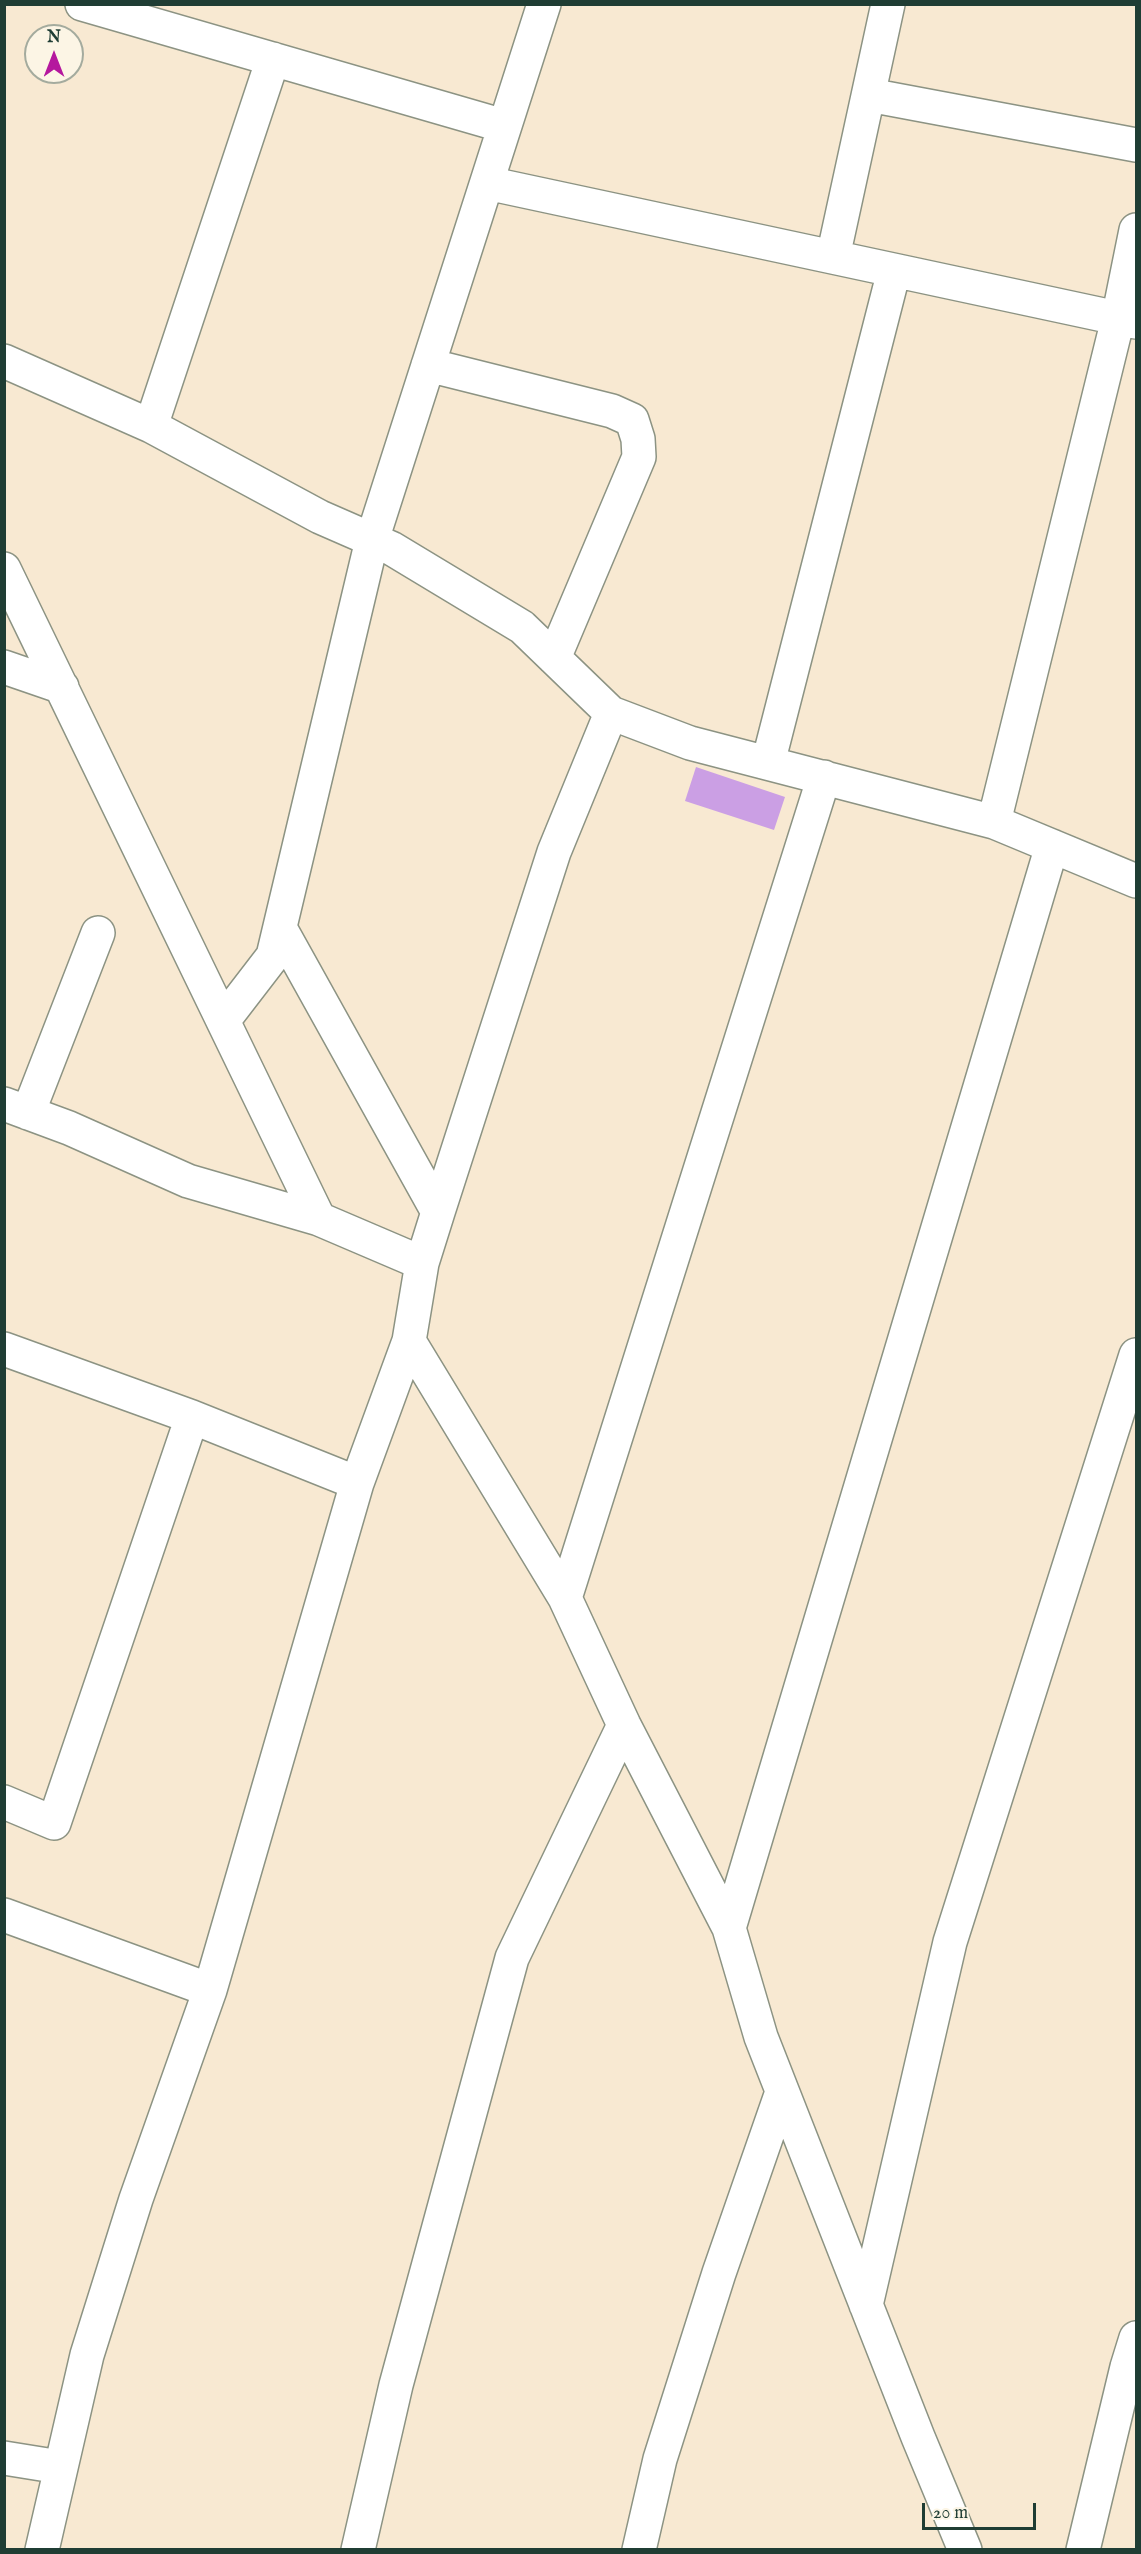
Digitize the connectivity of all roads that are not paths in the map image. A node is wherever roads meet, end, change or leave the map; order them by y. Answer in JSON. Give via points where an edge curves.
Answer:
{"nodes":[{"id":1,"x":82,"y":4,"type":"edge"},
{"id":2,"x":544,"y":4,"type":"edge"},
{"id":3,"x":888,"y":4,"type":"edge"},
{"id":4,"x":273,"y":59,"type":"junction"},
{"id":5,"x":868,"y":95,"type":"junction"},
{"id":6,"x":504,"y":126,"type":"junction"},
{"id":7,"x":1137,"y":145,"type":"edge"},
{"id":8,"x":487,"y":183,"type":"junction"},
{"id":9,"x":1137,"y":231,"type":"edge"},
{"id":10,"x":833,"y":257,"type":"junction"},
{"id":11,"x":894,"y":271,"type":"junction"},
{"id":12,"x":1127,"y":320,"type":"edge"},
{"id":13,"x":4,"y":361,"type":"edge"},
{"id":14,"x":428,"y":365,"type":"junction"},
{"id":15,"x":151,"y":426,"type":"junction"},
{"id":16,"x":372,"y":540,"type":"junction"},
{"id":17,"x":4,"y":569,"type":"edge"},
{"id":18,"x":555,"y":658,"type":"junction"},
{"id":19,"x":4,"y":667,"type":"edge"},
{"id":20,"x":62,"y":687,"type":"junction"},
{"id":21,"x":611,"y":713,"type":"junction"},
{"id":22,"x":768,"y":763,"type":"junction"},
{"id":23,"x":824,"y":777,"type":"junction"},
{"id":24,"x":994,"y":822,"type":"junction"},
{"id":25,"x":1052,"y":846,"type":"junction"},
{"id":26,"x":1137,"y":881,"type":"edge"},
{"id":27,"x":280,"y":928,"type":"junction"},
{"id":28,"x":98,"y":933,"type":"dead end"},
{"id":29,"x":223,"y":1021,"type":"junction"},
{"id":30,"x":16,"y":1109,"type":"edge"},
{"id":31,"x":438,"y":1212,"type":"junction"},
{"id":32,"x":319,"y":1219,"type":"junction"},
{"id":33,"x":422,"y":1263,"type":"junction"},
{"id":34,"x":409,"y":1341,"type":"junction"},
{"id":35,"x":4,"y":1349,"type":"edge"},
{"id":36,"x":1137,"y":1355,"type":"edge"},
{"id":37,"x":192,"y":1417,"type":"junction"},
{"id":38,"x":357,"y":1483,"type":"junction"},
{"id":39,"x":565,"y":1598,"type":"junction"},
{"id":40,"x":624,"y":1725,"type":"junction"},
{"id":41,"x":4,"y":1802,"type":"edge"},
{"id":42,"x":4,"y":1915,"type":"edge"},
{"id":43,"x":729,"y":1928,"type":"junction"},
{"id":44,"x":210,"y":1990,"type":"junction"},
{"id":45,"x":782,"y":2092,"type":"junction"},
{"id":46,"x":866,"y":2306,"type":"junction"},
{"id":47,"x":1137,"y":2338,"type":"edge"},
{"id":48,"x":4,"y":2458,"type":"edge"},
{"id":49,"x":60,"y":2467,"type":"junction"},
{"id":50,"x":42,"y":2550,"type":"edge"},
{"id":51,"x":358,"y":2550,"type":"edge"},
{"id":52,"x":639,"y":2550,"type":"edge"},
{"id":53,"x":965,"y":2550,"type":"edge"},
{"id":54,"x":1083,"y":2550,"type":"edge"}],
"edges":[{"from":1,"to":4,"type":"street"},
{"from":2,"to":6,"type":"street"},
{"from":3,"to":5,"type":"street"},
{"from":4,"to":6,"type":"street"},
{"from":4,"to":15,"type":"street"},
{"from":5,"to":7,"type":"street"},
{"from":5,"to":10,"type":"street"},
{"from":6,"to":8,"type":"street"},
{"from":8,"to":10,"type":"street"},
{"from":8,"to":14,"type":"street"},
{"from":9,"to":12,"type":"street"},
{"from":10,"to":11,"type":"street"},
{"from":11,"to":12,"type":"street"},
{"from":11,"to":22,"type":"street"},
{"from":12,"to":24,"type":"street"},
{"from":13,"to":15,"type":"street"},
{"from":14,"to":16,"type":"street"},
{"from":14,"to":18,"type":"street","via":[[612,411],[632,420],[639,457]]},
{"from":15,"to":16,"type":"street","via":[[320,517]]},
{"from":16,"to":18,"type":"street","via":[[522,627]]},
{"from":16,"to":27,"type":"street"},
{"from":17,"to":20,"type":"street"},
{"from":18,"to":21,"type":"street"},
{"from":19,"to":20,"type":"street"},
{"from":20,"to":29,"type":"street"},
{"from":21,"to":22,"type":"street","via":[[690,743]]},
{"from":21,"to":31,"type":"street","via":[[555,852]]},
{"from":22,"to":23,"type":"street"},
{"from":23,"to":24,"type":"street"},
{"from":23,"to":39,"type":"street"},
{"from":24,"to":25,"type":"street"},
{"from":25,"to":26,"type":"street"},
{"from":25,"to":43,"type":"street"},
{"from":27,"to":29,"type":"street","via":[[273,956]]},
{"from":27,"to":31,"type":"street"},
{"from":28,"to":30,"type":"street"},
{"from":29,"to":32,"type":"street"},
{"from":30,"to":32,"type":"street","via":[[188,1181]]},
{"from":31,"to":33,"type":"street"},
{"from":32,"to":33,"type":"street"},
{"from":33,"to":34,"type":"street"},
{"from":34,"to":38,"type":"street"},
{"from":34,"to":39,"type":"street"},
{"from":35,"to":37,"type":"street"},
{"from":36,"to":46,"type":"street","via":[[950,1942]]},
{"from":37,"to":38,"type":"street"},
{"from":37,"to":41,"type":"street","via":[[54,1823]]},
{"from":38,"to":44,"type":"street"},
{"from":39,"to":40,"type":"street"},
{"from":40,"to":43,"type":"street"},
{"from":40,"to":51,"type":"street","via":[[512,1958],[399,2374]]},
{"from":42,"to":44,"type":"street"},
{"from":43,"to":45,"type":"street","via":[[761,2037]]},
{"from":44,"to":49,"type":"street","via":[[132,2210],[87,2355]]},
{"from":45,"to":46,"type":"street"},
{"from":45,"to":52,"type":"street","via":[[660,2459]]},
{"from":46,"to":53,"type":"street"},
{"from":47,"to":54,"type":"street"},
{"from":48,"to":49,"type":"street"},
{"from":49,"to":50,"type":"street"}]}
